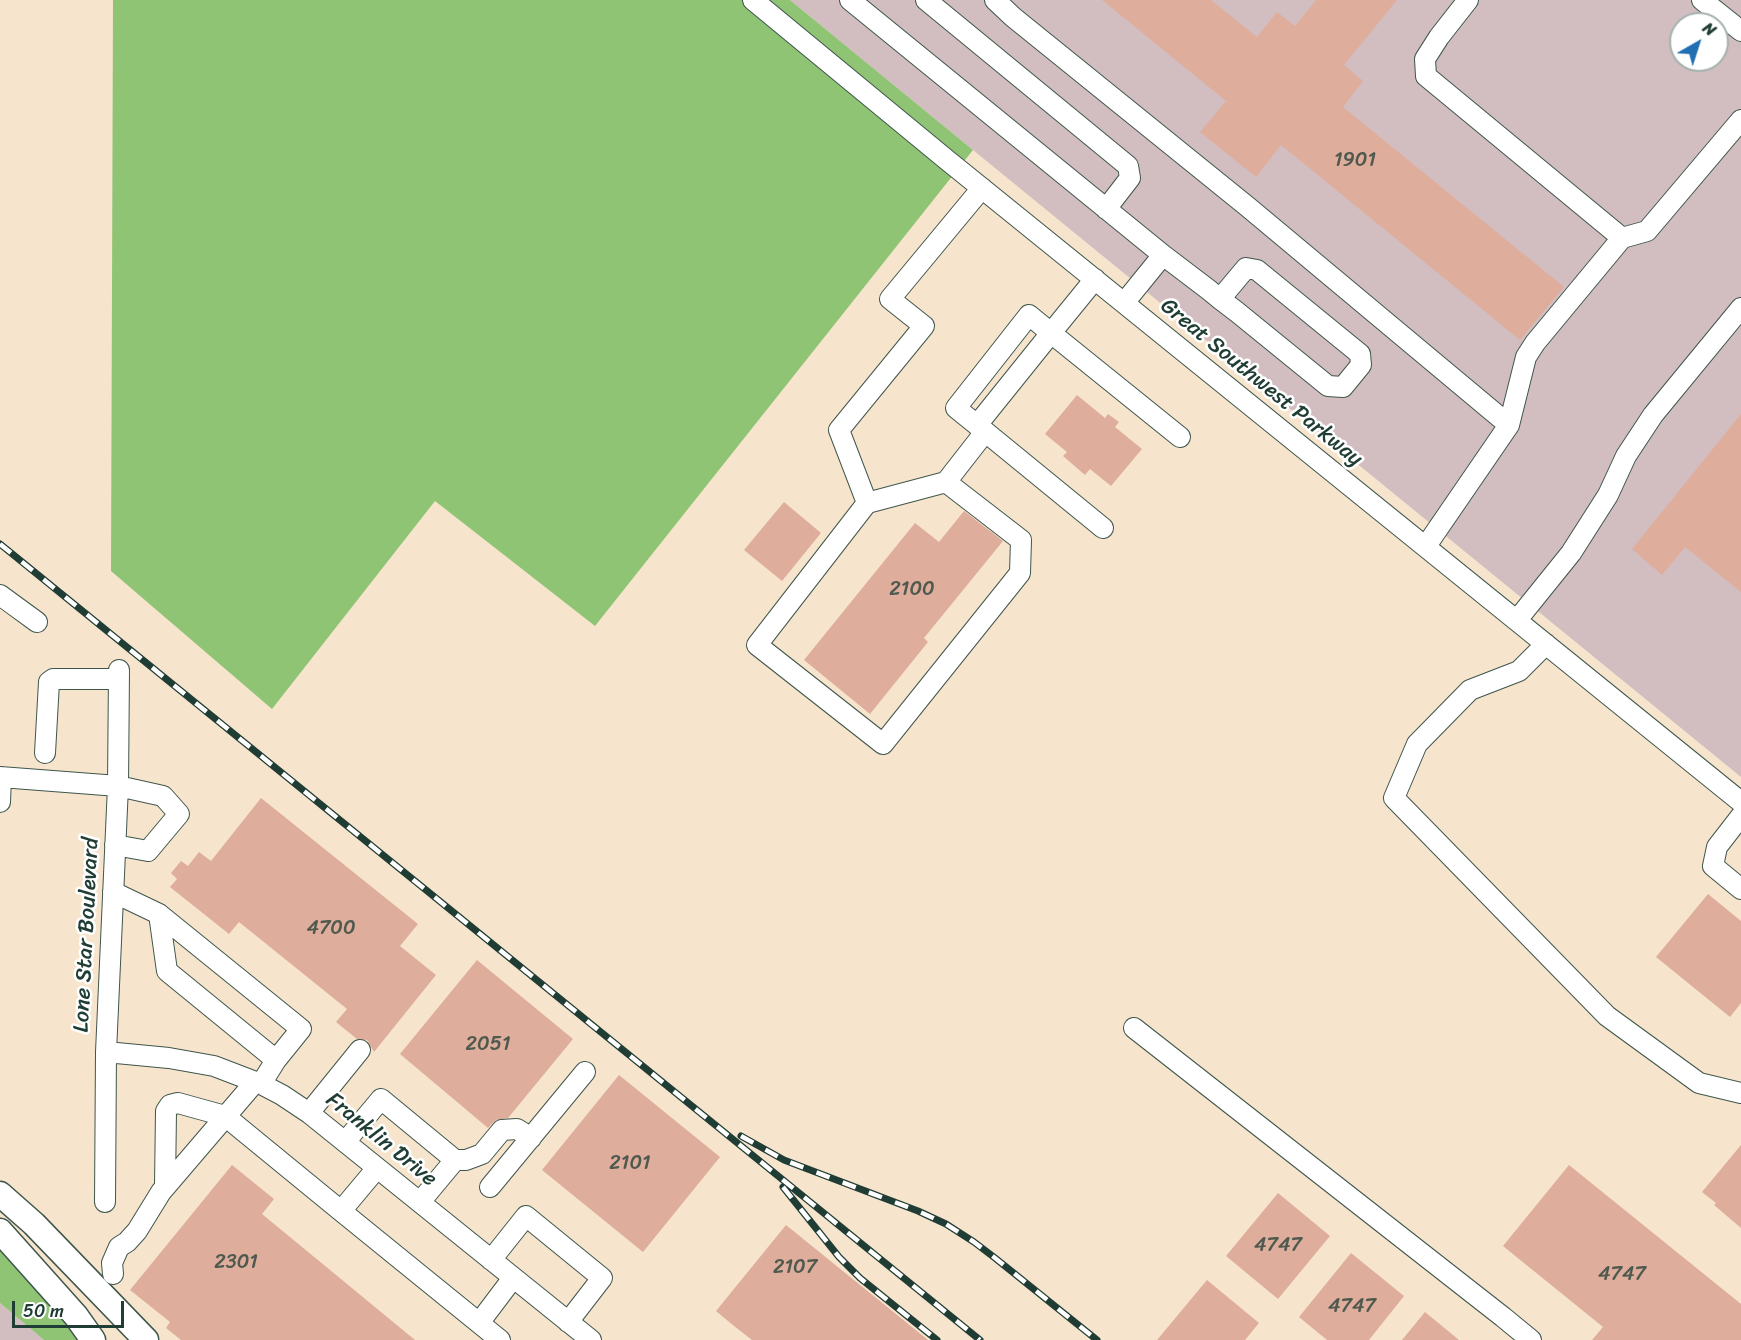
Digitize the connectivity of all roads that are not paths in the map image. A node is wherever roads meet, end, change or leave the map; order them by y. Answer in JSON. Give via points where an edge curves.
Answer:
{"nodes":[{"id":1,"x":753,"y":0,"type":"edge"},
{"id":2,"x":850,"y":0,"type":"edge"},
{"id":3,"x":926,"y":0,"type":"edge"},
{"id":4,"x":995,"y":0,"type":"edge"},
{"id":5,"x":1468,"y":0,"type":"edge"},
{"id":6,"x":1702,"y":0,"type":"edge"},
{"id":7,"x":1741,"y":31,"type":"edge"},
{"id":8,"x":1741,"y":120,"type":"edge"},
{"id":9,"x":982,"y":188,"type":"junction"},
{"id":10,"x":1106,"y":209,"type":"junction"},
{"id":11,"x":1622,"y":237,"type":"junction"},
{"id":12,"x":1162,"y":255,"type":"junction"},
{"id":13,"x":1095,"y":279,"type":"junction"},
{"id":14,"x":1220,"y":299,"type":"junction"},
{"id":15,"x":1124,"y":303,"type":"junction"},
{"id":16,"x":1741,"y":308,"type":"edge"},
{"id":17,"x":1051,"y":333,"type":"junction"},
{"id":18,"x":1509,"y":425,"type":"junction"},
{"id":19,"x":981,"y":429,"type":"junction"},
{"id":20,"x":1180,"y":437,"type":"dead end"},
{"id":21,"x":946,"y":482,"type":"junction"},
{"id":22,"x":867,"y":503,"type":"junction"},
{"id":23,"x":1103,"y":528,"type":"dead end"},
{"id":24,"x":1426,"y":546,"type":"junction"},
{"id":25,"x":0,"y":595,"type":"edge"},
{"id":26,"x":1517,"y":620,"type":"junction"},
{"id":27,"x":37,"y":621,"type":"dead end"},
{"id":28,"x":1546,"y":644,"type":"junction"},
{"id":29,"x":45,"y":753,"type":"dead end"},
{"id":30,"x":1,"y":777,"type":"edge"},
{"id":31,"x":118,"y":786,"type":"junction"},
{"id":32,"x":0,"y":802,"type":"edge"},
{"id":33,"x":1741,"y":802,"type":"edge"},
{"id":34,"x":1741,"y":816,"type":"edge"},
{"id":35,"x":115,"y":845,"type":"junction"},
{"id":36,"x":1741,"y":889,"type":"edge"},
{"id":37,"x":113,"y":892,"type":"junction"},
{"id":38,"x":159,"y":914,"type":"junction"},
{"id":39,"x":1134,"y":1028,"type":"dead end"},
{"id":40,"x":360,"y":1050,"type":"dead end"},
{"id":41,"x":106,"y":1052,"type":"junction"},
{"id":42,"x":276,"y":1060,"type":"junction"},
{"id":43,"x":585,"y":1072,"type":"dead end"},
{"id":44,"x":258,"y":1083,"type":"junction"},
{"id":45,"x":1741,"y":1093,"type":"edge"},
{"id":46,"x":309,"y":1113,"type":"junction"},
{"id":47,"x":225,"y":1116,"type":"junction"},
{"id":48,"x":531,"y":1138,"type":"junction"},
{"id":49,"x":345,"y":1142,"type":"junction"},
{"id":50,"x":455,"y":1160,"type":"junction"},
{"id":51,"x":377,"y":1168,"type":"junction"},
{"id":52,"x":165,"y":1186,"type":"junction"},
{"id":53,"x":490,"y":1187,"type":"dead end"},
{"id":54,"x":0,"y":1194,"type":"edge"},
{"id":55,"x":420,"y":1202,"type":"junction"},
{"id":56,"x":105,"y":1203,"type":"dead end"},
{"id":57,"x":341,"y":1211,"type":"junction"},
{"id":58,"x":0,"y":1231,"type":"edge"},
{"id":59,"x":491,"y":1260,"type":"junction"},
{"id":60,"x":513,"y":1278,"type":"junction"},
{"id":61,"x":106,"y":1282,"type":"junction"},
{"id":62,"x":76,"y":1316,"type":"junction"},
{"id":63,"x":568,"y":1322,"type":"junction"},
{"id":64,"x":479,"y":1323,"type":"junction"},
{"id":65,"x":93,"y":1340,"type":"edge"},
{"id":66,"x":146,"y":1340,"type":"edge"},
{"id":67,"x":501,"y":1340,"type":"edge"},
{"id":68,"x":591,"y":1340,"type":"edge"},
{"id":69,"x":1531,"y":1340,"type":"edge"}],
"edges":[{"from":1,"to":9,"type":"street","name":"Great Southwest Parkway"},
{"from":2,"to":10,"type":"street"},
{"from":3,"to":10,"type":"street","via":[[1128,166],[1130,178]]},
{"from":4,"to":18,"type":"street"},
{"from":5,"to":11,"type":"street","via":[[1425,59],[1426,76]]},
{"from":6,"to":7,"type":"street"},
{"from":8,"to":11,"type":"street","via":[[1647,231]]},
{"from":9,"to":13,"type":"street","name":"Great Southwest Parkway"},
{"from":9,"to":22,"type":"street","via":[[890,299],[924,326],[838,430]]},
{"from":10,"to":12,"type":"street"},
{"from":11,"to":18,"type":"street","via":[[1526,357]]},
{"from":12,"to":14,"type":"street"},
{"from":12,"to":15,"type":"street"},
{"from":13,"to":15,"type":"street","name":"Great Southwest Parkway"},
{"from":13,"to":17,"type":"street"},
{"from":14,"to":14,"type":"street","via":[[1328,386],[1343,387],[1361,365],[1360,354],[1257,270],[1246,268]]},
{"from":15,"to":24,"type":"street","name":"Great Southwest Parkway"},
{"from":16,"to":26,"type":"street","via":[[1653,415],[1571,553]]},
{"from":17,"to":19,"type":"street"},
{"from":17,"to":19,"type":"street","via":[[1029,315],[956,408]]},
{"from":17,"to":20,"type":"street"},
{"from":18,"to":24,"type":"street"},
{"from":19,"to":21,"type":"street"},
{"from":19,"to":23,"type":"street"},
{"from":21,"to":22,"type":"street"},
{"from":21,"to":22,"type":"street","via":[[1021,540],[1020,573],[883,744],[757,645]]},
{"from":24,"to":26,"type":"street","name":"Great Southwest Parkway"},
{"from":25,"to":27,"type":"street"},
{"from":26,"to":28,"type":"street","name":"Great Southwest Parkway"},
{"from":28,"to":33,"type":"street","name":"Great Southwest Parkway"},
{"from":28,"to":45,"type":"street","via":[[1519,671],[1470,690],[1417,744],[1394,798],[1607,1016],[1699,1083]]},
{"from":29,"to":31,"type":"street","name":"Lone Star Boulevard","via":[[50,682],[118,675]]},
{"from":30,"to":31,"type":"street"},
{"from":30,"to":32,"type":"street"},
{"from":31,"to":35,"type":"street","name":"Lone Star Boulevard"},
{"from":31,"to":35,"type":"street","via":[[163,796],[179,814],[148,851]]},
{"from":34,"to":36,"type":"street","via":[[1717,847],[1713,866]]},
{"from":35,"to":37,"type":"street","name":"Lone Star Boulevard"},
{"from":37,"to":38,"type":"street"},
{"from":37,"to":41,"type":"street","name":"Lone Star Boulevard"},
{"from":38,"to":42,"type":"street","via":[[167,971]]},
{"from":38,"to":42,"type":"street","via":[[301,1029]]},
{"from":39,"to":69,"type":"street"},
{"from":40,"to":46,"type":"street"},
{"from":41,"to":44,"type":"street","name":"Franklin Drive","via":[[214,1066]]},
{"from":41,"to":56,"type":"street","name":"Lone Star Boulevard"},
{"from":42,"to":44,"type":"street"},
{"from":43,"to":48,"type":"street"},
{"from":44,"to":46,"type":"street","name":"Franklin Drive"},
{"from":44,"to":47,"type":"street"},
{"from":46,"to":49,"type":"street","name":"Franklin Drive"},
{"from":47,"to":52,"type":"street"},
{"from":47,"to":52,"type":"street","via":[[178,1102],[170,1105],[166,1111]]},
{"from":47,"to":57,"type":"street"},
{"from":48,"to":50,"type":"street","via":[[517,1129],[502,1130],[482,1154]]},
{"from":48,"to":53,"type":"street"},
{"from":49,"to":50,"type":"street","via":[[381,1099]]},
{"from":49,"to":51,"type":"street","name":"Franklin Drive"},
{"from":50,"to":55,"type":"street"},
{"from":51,"to":55,"type":"street","name":"Franklin Drive"},
{"from":51,"to":57,"type":"street"},
{"from":52,"to":61,"type":"street","via":[[127,1242],[119,1247]]},
{"from":54,"to":61,"type":"main road"},
{"from":55,"to":59,"type":"street","name":"Franklin Drive"},
{"from":57,"to":64,"type":"street"},
{"from":58,"to":62,"type":"main road"},
{"from":59,"to":60,"type":"street","name":"Franklin Drive"},
{"from":59,"to":63,"type":"street","via":[[526,1216],[535,1223],[602,1278]]},
{"from":60,"to":63,"type":"street","name":"Franklin Drive"},
{"from":60,"to":64,"type":"street"},
{"from":61,"to":62,"type":"main road"},
{"from":61,"to":66,"type":"main road"},
{"from":62,"to":65,"type":"main road"},
{"from":63,"to":68,"type":"street","name":"Franklin Drive"},
{"from":64,"to":67,"type":"street"}]}
